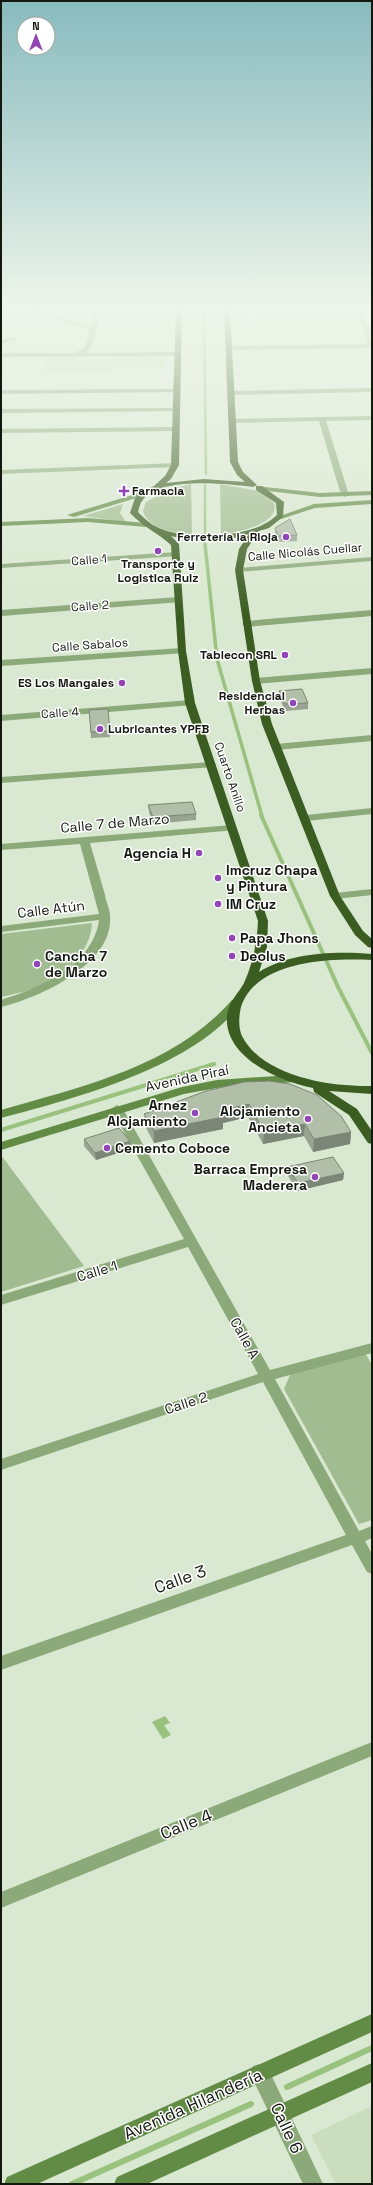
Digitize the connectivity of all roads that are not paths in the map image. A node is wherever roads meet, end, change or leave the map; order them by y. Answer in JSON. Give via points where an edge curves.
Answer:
{"nodes":[{"id":1,"x":176,"y":412,"type":"edge"},
{"id":2,"x":232,"y":412,"type":"edge"},
{"id":3,"x":372,"y":418,"type":"edge"},
{"id":4,"x":322,"y":419,"type":"junction"},
{"id":5,"x":232,"y":421,"type":"junction"},
{"id":6,"x":176,"y":429,"type":"junction"},
{"id":7,"x":1,"y":431,"type":"edge"},
{"id":8,"x":176,"y":465,"type":"junction"},
{"id":9,"x":1,"y":472,"type":"edge"},
{"id":10,"x":256,"y":487,"type":"junction"},
{"id":11,"x":154,"y":489,"type":"junction"},
{"id":12,"x":372,"y":493,"type":"edge"},
{"id":13,"x":145,"y":494,"type":"junction"},
{"id":14,"x":345,"y":495,"type":"junction"},
{"id":15,"x":372,"y":502,"type":"edge"},
{"id":16,"x":281,"y":517,"type":"junction"},
{"id":17,"x":51,"y":520,"type":"junction"},
{"id":18,"x":1,"y":524,"type":"edge"},
{"id":19,"x":146,"y":525,"type":"junction"},
{"id":20,"x":161,"y":531,"type":"junction"},
{"id":21,"x":256,"y":532,"type":"junction"},
{"id":22,"x":176,"y":554,"type":"junction"},
{"id":23,"x":372,"y":559,"type":"edge"},
{"id":24,"x":1,"y":566,"type":"edge"},
{"id":25,"x":239,"y":570,"type":"junction"},
{"id":26,"x":178,"y":600,"type":"junction"},
{"id":27,"x":1,"y":613,"type":"edge"},
{"id":28,"x":372,"y":613,"type":"edge"},
{"id":29,"x":246,"y":624,"type":"junction"},
{"id":30,"x":182,"y":651,"type":"junction"},
{"id":31,"x":1,"y":664,"type":"edge"},
{"id":32,"x":372,"y":671,"type":"edge"},
{"id":33,"x":256,"y":681,"type":"junction"},
{"id":34,"x":190,"y":703,"type":"junction"},
{"id":35,"x":1,"y":718,"type":"edge"},
{"id":36,"x":372,"y":738,"type":"edge"},
{"id":37,"x":276,"y":747,"type":"junction"},
{"id":38,"x":211,"y":765,"type":"junction"},
{"id":39,"x":1,"y":780,"type":"edge"},
{"id":40,"x":372,"y":811,"type":"edge"},
{"id":41,"x":306,"y":818,"type":"junction"},
{"id":42,"x":232,"y":828,"type":"junction"},
{"id":43,"x":84,"y":840,"type":"junction"},
{"id":44,"x":1,"y":847,"type":"edge"},
{"id":45,"x":372,"y":892,"type":"edge"},
{"id":46,"x":335,"y":896,"type":"junction"},
{"id":47,"x":105,"y":916,"type":"junction"},
{"id":48,"x":1,"y":929,"type":"edge"},
{"id":49,"x":372,"y":945,"type":"edge"},
{"id":50,"x":372,"y":957,"type":"edge"},
{"id":51,"x":248,"y":986,"type":"junction"},
{"id":52,"x":236,"y":1002,"type":"junction"},
{"id":53,"x":1,"y":1004,"type":"edge"},
{"id":54,"x":290,"y":1079,"type":"junction"},
{"id":55,"x":310,"y":1085,"type":"junction"},
{"id":56,"x":368,"y":1090,"type":"edge"},
{"id":57,"x":117,"y":1109,"type":"junction"},
{"id":58,"x":1,"y":1114,"type":"edge"},
{"id":59,"x":372,"y":1140,"type":"edge"},
{"id":60,"x":1,"y":1146,"type":"edge"},
{"id":61,"x":192,"y":1241,"type":"junction"},
{"id":62,"x":1,"y":1300,"type":"edge"},
{"id":63,"x":372,"y":1348,"type":"edge"},
{"id":64,"x":266,"y":1376,"type":"junction"},
{"id":65,"x":1,"y":1465,"type":"edge"},
{"id":66,"x":372,"y":1532,"type":"edge"},
{"id":67,"x":355,"y":1536,"type":"junction"},
{"id":68,"x":372,"y":1568,"type":"edge"},
{"id":69,"x":1,"y":1663,"type":"edge"},
{"id":70,"x":372,"y":1749,"type":"edge"},
{"id":71,"x":1,"y":1900,"type":"edge"},
{"id":72,"x":372,"y":2023,"type":"edge"},
{"id":73,"x":372,"y":2072,"type":"edge"},
{"id":74,"x":260,"y":2073,"type":"junction"},
{"id":75,"x":280,"y":2114,"type":"junction"},
{"id":76,"x":14,"y":2184,"type":"edge"},
{"id":77,"x":124,"y":2184,"type":"edge"},
{"id":78,"x":312,"y":2184,"type":"edge"}],
"edges":[{"from":1,"to":6,"type":"highway"},
{"from":2,"to":5,"type":"highway"},
{"from":3,"to":4,"type":"street"},
{"from":4,"to":5,"type":"street"},
{"from":4,"to":14,"type":"street"},
{"from":5,"to":10,"type":"highway","via":[[234,462],[240,473]]},
{"from":6,"to":7,"type":"street"},
{"from":6,"to":8,"type":"highway"},
{"from":8,"to":9,"type":"street"},
{"from":8,"to":11,"type":"highway","via":[[168,477]]},
{"from":10,"to":11,"type":"highway","via":[[218,481],[188,481]]},
{"from":10,"to":14,"type":"street","via":[[310,494]]},
{"from":10,"to":16,"type":"highway","via":[[272,494],[280,501],[284,509]]},
{"from":11,"to":13,"type":"highway"},
{"from":12,"to":14,"type":"street"},
{"from":13,"to":17,"type":"street","via":[[102,508]]},
{"from":13,"to":19,"type":"highway","via":[[134,506],[134,513]]},
{"from":15,"to":16,"type":"street","via":[[314,506]]},
{"from":16,"to":21,"type":"highway"},
{"from":17,"to":18,"type":"street"},
{"from":17,"to":19,"type":"street"},
{"from":19,"to":20,"type":"highway"},
{"from":20,"to":21,"type":"highway","via":[[187,537],[222,537]]},
{"from":20,"to":22,"type":"highway","name":"Cuarto Anillo","via":[[175,544]]},
{"from":21,"to":25,"type":"highway","via":[[244,544],[239,557]]},
{"from":22,"to":24,"type":"street","name":"Calle 1"},
{"from":22,"to":26,"type":"highway","name":"Cuarto Anillo"},
{"from":23,"to":25,"type":"street","name":"Calle Nicolás Cuellar"},
{"from":25,"to":29,"type":"highway"},
{"from":26,"to":27,"type":"street","name":"Calle 2"},
{"from":26,"to":30,"type":"highway","name":"Cuarto Anillo"},
{"from":28,"to":29,"type":"street"},
{"from":29,"to":33,"type":"highway"},
{"from":30,"to":31,"type":"street","name":"Calle Sabalos"},
{"from":30,"to":34,"type":"highway","name":"Cuarto Anillo"},
{"from":32,"to":33,"type":"street"},
{"from":33,"to":37,"type":"highway"},
{"from":34,"to":35,"type":"street","name":"Calle 4"},
{"from":34,"to":38,"type":"highway","name":"Cuarto Anillo"},
{"from":36,"to":37,"type":"street"},
{"from":37,"to":41,"type":"highway"},
{"from":38,"to":39,"type":"street"},
{"from":38,"to":42,"type":"highway","name":"Cuarto Anillo"},
{"from":40,"to":41,"type":"street"},
{"from":41,"to":46,"type":"highway"},
{"from":42,"to":43,"type":"street","name":"Calle 7 de Marzo"},
{"from":42,"to":51,"type":"highway","name":"Cuarto Anillo","via":[[263,921],[260,957]]},
{"from":43,"to":44,"type":"street","name":"Calle 7 de Marzo"},
{"from":43,"to":47,"type":"street"},
{"from":45,"to":46,"type":"street"},
{"from":46,"to":49,"type":"highway","via":[[359,933]]},
{"from":47,"to":48,"type":"street","name":"Calle Atún"},
{"from":47,"to":53,"type":"street","via":[[106,926],[96,946],[72,970],[49,986]]},
{"from":50,"to":51,"type":"highway","via":[[324,955],[298,960],[267,972]]},
{"from":51,"to":52,"type":"highway"},
{"from":52,"to":54,"type":"highway","via":[[233,1016],[235,1030],[242,1044],[270,1069]]},
{"from":52,"to":58,"type":"street","name":"Avenida Piraí","via":[[219,1022],[166,1057],[108,1080]]},
{"from":54,"to":55,"type":"highway"},
{"from":54,"to":57,"type":"street","name":"Avenida Piraí","via":[[217,1084]]},
{"from":55,"to":56,"type":"highway","via":[[337,1090]]},
{"from":55,"to":59,"type":"highway","via":[[330,1095],[353,1112]]},
{"from":57,"to":60,"type":"street","name":"Avenida Piraí"},
{"from":57,"to":61,"type":"street","name":"Calle A"},
{"from":61,"to":62,"type":"street","name":"Calle 1"},
{"from":61,"to":64,"type":"street","name":"Calle A"},
{"from":63,"to":64,"type":"street","name":"Calle 2"},
{"from":64,"to":65,"type":"street","name":"Calle 2"},
{"from":64,"to":67,"type":"street","name":"Calle A"},
{"from":66,"to":67,"type":"street","name":"Calle 3"},
{"from":67,"to":68,"type":"street","name":"Calle A"},
{"from":67,"to":69,"type":"street","name":"Calle 3"},
{"from":70,"to":71,"type":"street","name":"Calle 4"},
{"from":72,"to":74,"type":"street","name":"Avenida Hilandería"},
{"from":73,"to":75,"type":"street"},
{"from":74,"to":75,"type":"street","name":"Calle 6"},
{"from":74,"to":76,"type":"street","name":"Avenida Hilandería"},
{"from":75,"to":77,"type":"street"},
{"from":75,"to":78,"type":"street","name":"Calle 6"}]}
